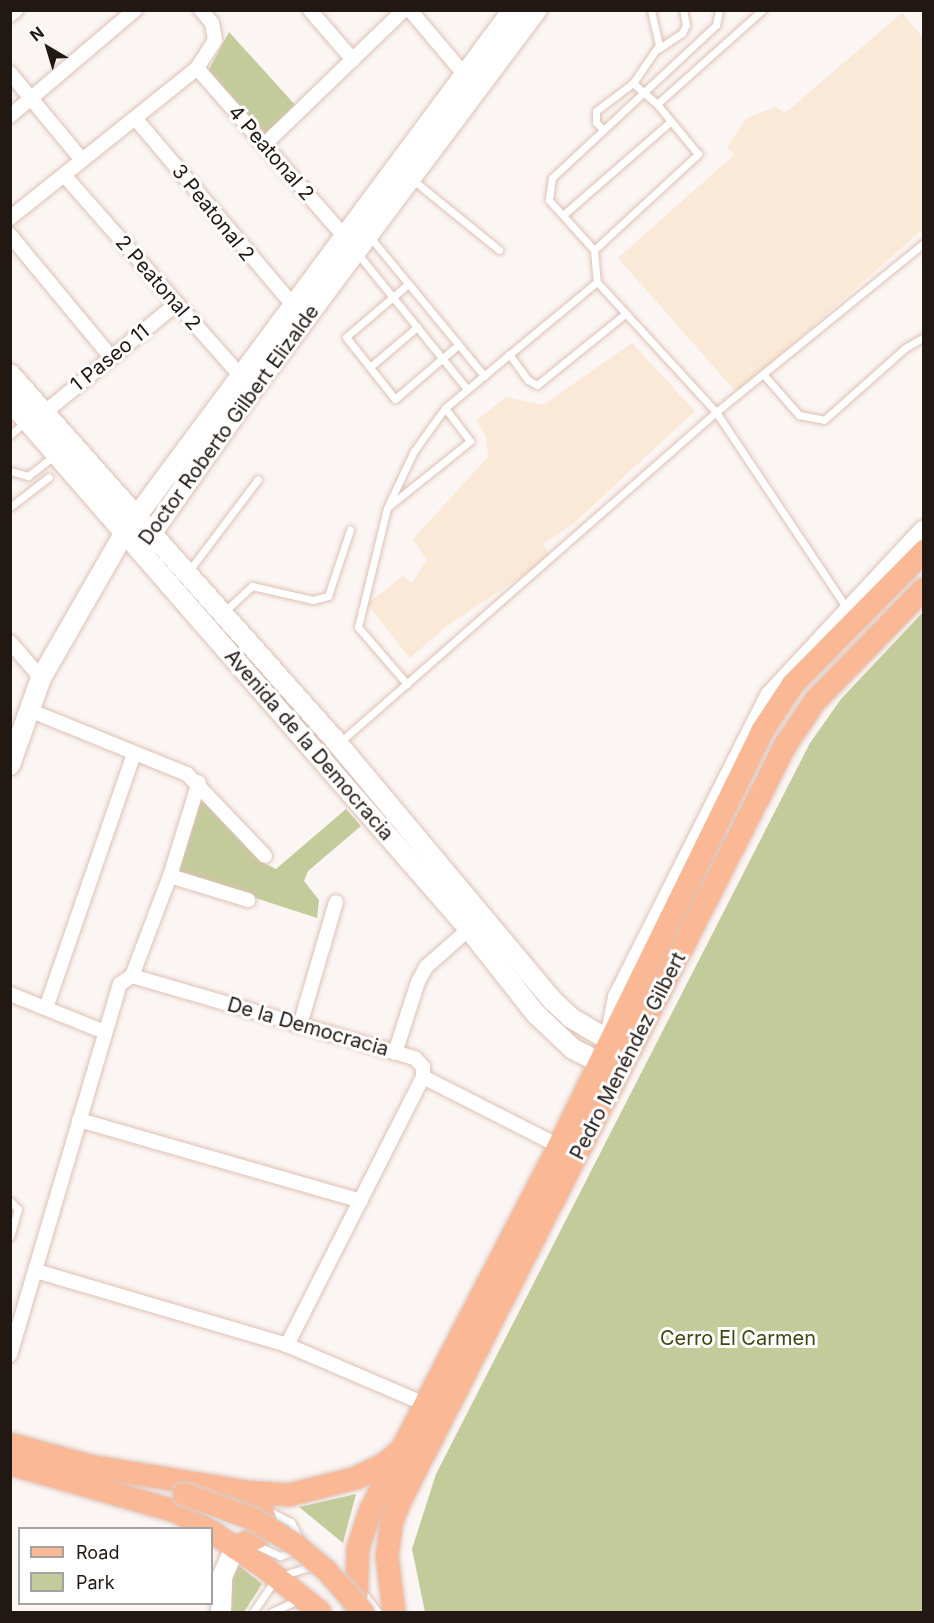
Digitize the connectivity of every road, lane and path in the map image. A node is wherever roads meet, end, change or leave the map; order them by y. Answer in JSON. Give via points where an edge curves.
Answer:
{"nodes":[{"id":1,"x":16,"y":10,"type":"edge"},
{"id":2,"x":135,"y":10,"type":"edge"},
{"id":3,"x":201,"y":10,"type":"edge"},
{"id":4,"x":310,"y":10,"type":"edge"},
{"id":5,"x":404,"y":10,"type":"edge"},
{"id":6,"x":410,"y":10,"type":"edge"},
{"id":7,"x":651,"y":10,"type":"edge"},
{"id":8,"x":683,"y":10,"type":"edge"},
{"id":9,"x":719,"y":10,"type":"edge"},
{"id":10,"x":762,"y":10,"type":"edge"},
{"id":11,"x":756,"y":13,"type":"edge"},
{"id":12,"x":520,"y":14,"type":"edge"},
{"id":13,"x":10,"y":15,"type":"edge"},
{"id":14,"x":656,"y":50,"type":"junction"},
{"id":15,"x":353,"y":60,"type":"junction"},
{"id":16,"x":197,"y":68,"type":"junction"},
{"id":17,"x":10,"y":73,"type":"edge"},
{"id":18,"x":465,"y":75,"type":"junction"},
{"id":19,"x":633,"y":83,"type":"junction"},
{"id":20,"x":645,"y":92,"type":"junction"},
{"id":21,"x":32,"y":98,"type":"junction"},
{"id":22,"x":657,"y":104,"type":"junction"},
{"id":23,"x":10,"y":116,"type":"edge"},
{"id":24,"x":135,"y":118,"type":"junction"},
{"id":25,"x":671,"y":121,"type":"junction"},
{"id":26,"x":603,"y":130,"type":"junction"},
{"id":27,"x":264,"y":145,"type":"junction"},
{"id":28,"x":82,"y":160,"type":"junction"},
{"id":29,"x":64,"y":175,"type":"junction"},
{"id":30,"x":404,"y":178,"type":"junction"},
{"id":31,"x":384,"y":201,"type":"junction"},
{"id":32,"x":563,"y":215,"type":"junction"},
{"id":33,"x":10,"y":218,"type":"edge"},
{"id":34,"x":10,"y":235,"type":"edge"},
{"id":35,"x":368,"y":235,"type":"junction"},
{"id":36,"x":924,"y":243,"type":"edge"},
{"id":37,"x":351,"y":244,"type":"junction"},
{"id":38,"x":499,"y":250,"type":"dead end"},
{"id":39,"x":594,"y":250,"type":"junction"},
{"id":40,"x":597,"y":282,"type":"junction"},
{"id":41,"x":407,"y":285,"type":"junction"},
{"id":42,"x":392,"y":297,"type":"junction"},
{"id":43,"x":176,"y":304,"type":"junction"},
{"id":44,"x":294,"y":306,"type":"junction"},
{"id":45,"x":625,"y":314,"type":"junction"},
{"id":46,"x":417,"y":327,"type":"junction"},
{"id":47,"x":923,"y":337,"type":"edge"},
{"id":48,"x":458,"y":345,"type":"junction"},
{"id":49,"x":509,"y":354,"type":"junction"},
{"id":50,"x":111,"y":357,"type":"junction"},
{"id":51,"x":442,"y":359,"type":"junction"},
{"id":52,"x":370,"y":367,"type":"junction"},
{"id":53,"x":10,"y":374,"type":"edge"},
{"id":54,"x":763,"y":374,"type":"junction"},
{"id":55,"x":484,"y":376,"type":"junction"},
{"id":56,"x":247,"y":383,"type":"junction"},
{"id":57,"x":467,"y":389,"type":"junction"},
{"id":58,"x":10,"y":401,"type":"edge"},
{"id":59,"x":445,"y":408,"type":"junction"},
{"id":60,"x":716,"y":412,"type":"junction"},
{"id":61,"x":36,"y":416,"type":"junction"},
{"id":62,"x":10,"y":435,"type":"edge"},
{"id":63,"x":57,"y":454,"type":"junction"},
{"id":64,"x":10,"y":471,"type":"edge"},
{"id":65,"x":49,"y":477,"type":"dead end"},
{"id":66,"x":258,"y":479,"type":"dead end"},
{"id":67,"x":10,"y":507,"type":"edge"},
{"id":68,"x":387,"y":508,"type":"junction"},
{"id":69,"x":131,"y":525,"type":"junction"},
{"id":70,"x":350,"y":530,"type":"dead end"},
{"id":71,"x":924,"y":530,"type":"edge"},
{"id":72,"x":146,"y":542,"type":"junction"},
{"id":73,"x":924,"y":550,"type":"edge"},
{"id":74,"x":106,"y":565,"type":"junction"},
{"id":75,"x":186,"y":574,"type":"junction"},
{"id":76,"x":924,"y":589,"type":"edge"},
{"id":77,"x":222,"y":614,"type":"junction"},
{"id":78,"x":851,"y":614,"type":"junction"},
{"id":79,"x":10,"y":642,"type":"edge"},
{"id":80,"x":814,"y":661,"type":"junction"},
{"id":81,"x":41,"y":678,"type":"junction"},
{"id":82,"x":407,"y":684,"type":"junction"},
{"id":83,"x":779,"y":685,"type":"junction"},
{"id":84,"x":29,"y":710,"type":"junction"},
{"id":85,"x":338,"y":744,"type":"junction"},
{"id":86,"x":135,"y":754,"type":"junction"},
{"id":87,"x":10,"y":765,"type":"edge"},
{"id":88,"x":199,"y":782,"type":"junction"},
{"id":89,"x":265,"y":856,"type":"dead end"},
{"id":90,"x":170,"y":876,"type":"junction"},
{"id":91,"x":248,"y":900,"type":"dead end"},
{"id":92,"x":336,"y":902,"type":"dead end"},
{"id":93,"x":469,"y":929,"type":"junction"},
{"id":94,"x":132,"y":976,"type":"junction"},
{"id":95,"x":10,"y":994,"type":"edge"},
{"id":96,"x":46,"y":1008,"type":"junction"},
{"id":97,"x":300,"y":1025,"type":"junction"},
{"id":98,"x":105,"y":1032,"type":"junction"},
{"id":99,"x":610,"y":1042,"type":"junction"},
{"id":100,"x":395,"y":1053,"type":"junction"},
{"id":101,"x":626,"y":1062,"type":"junction"},
{"id":102,"x":600,"y":1063,"type":"junction"},
{"id":103,"x":423,"y":1077,"type":"junction"},
{"id":104,"x":79,"y":1120,"type":"junction"},
{"id":105,"x":559,"y":1146,"type":"junction"},
{"id":106,"x":361,"y":1201,"type":"junction"},
{"id":107,"x":10,"y":1202,"type":"edge"},
{"id":108,"x":10,"y":1237,"type":"edge"},
{"id":109,"x":36,"y":1271,"type":"junction"},
{"id":110,"x":287,"y":1345,"type":"junction"},
{"id":111,"x":10,"y":1355,"type":"edge"},
{"id":112,"x":427,"y":1406,"type":"junction"},
{"id":113,"x":407,"y":1443,"type":"junction"},
{"id":114,"x":10,"y":1444,"type":"edge"},
{"id":115,"x":10,"y":1464,"type":"edge"},
{"id":116,"x":90,"y":1466,"type":"junction"},
{"id":117,"x":254,"y":1500,"type":"junction"},
{"id":118,"x":204,"y":1527,"type":"edge"},
{"id":119,"x":213,"y":1532,"type":"edge"},
{"id":120,"x":242,"y":1544,"type":"junction"},
{"id":121,"x":387,"y":1556,"type":"junction"},
{"id":122,"x":278,"y":1577,"type":"junction"},
{"id":123,"x":349,"y":1579,"type":"junction"},
{"id":124,"x":317,"y":1609,"type":"edge"},
{"id":125,"x":221,"y":1612,"type":"edge"},
{"id":126,"x":253,"y":1612,"type":"edge"},
{"id":127,"x":272,"y":1612,"type":"edge"},
{"id":128,"x":356,"y":1612,"type":"edge"},
{"id":129,"x":363,"y":1612,"type":"edge"},
{"id":130,"x":378,"y":1612,"type":"edge"},
{"id":131,"x":394,"y":1612,"type":"edge"},
{"id":132,"x":405,"y":1612,"type":"edge"}],
"edges":[{"from":1,"to":13,"type":"street"},
{"from":2,"to":21,"type":"street"},
{"from":3,"to":16,"type":"street","via":[[212,23],[215,40]]},
{"from":4,"to":15,"type":"street"},
{"from":5,"to":15,"type":"street"},
{"from":6,"to":18,"type":"street"},
{"from":7,"to":14,"type":"lane","via":[[660,40]]},
{"from":8,"to":14,"type":"lane","via":[[686,25],[682,33]]},
{"from":9,"to":20,"type":"lane","via":[[716,25]]},
{"from":10,"to":11,"type":"lane"},
{"from":11,"to":22,"type":"lane"},
{"from":12,"to":18,"type":"street","name":"Doctor Roberto Gilbert Elizalde"},
{"from":12,"to":30,"type":"street","name":"Doctor Roberto Gilbert Elizalde"},
{"from":14,"to":19,"type":"lane"},
{"from":15,"to":27,"type":"street"},
{"from":16,"to":24,"type":"street"},
{"from":16,"to":27,"type":"street","name":"4 Peatonal 2"},
{"from":17,"to":21,"type":"street"},
{"from":18,"to":30,"type":"street","name":"Doctor Roberto Gilbert Elizalde"},
{"from":19,"to":20,"type":"lane"},
{"from":19,"to":26,"type":"lane","via":[[596,111],[596,122]]},
{"from":20,"to":22,"type":"lane"},
{"from":20,"to":26,"type":"lane"},
{"from":21,"to":23,"type":"street"},
{"from":21,"to":28,"type":"street"},
{"from":22,"to":25,"type":"lane"},
{"from":24,"to":28,"type":"street"},
{"from":24,"to":44,"type":"street","name":"3 Peatonal 2"},
{"from":25,"to":32,"type":"lane"},
{"from":25,"to":39,"type":"lane","via":[[696,148],[698,157]]},
{"from":26,"to":32,"type":"lane","via":[[552,178],[549,200]]},
{"from":27,"to":37,"type":"street","name":"4 Peatonal 2"},
{"from":28,"to":29,"type":"street"},
{"from":29,"to":33,"type":"street"},
{"from":29,"to":43,"type":"street","name":"2 Peatonal 2"},
{"from":30,"to":31,"type":"street","name":"Doctor Roberto Gilbert Elizalde"},
{"from":30,"to":38,"type":"lane"},
{"from":31,"to":35,"type":"street","name":"Doctor Roberto Gilbert Elizalde"},
{"from":31,"to":37,"type":"street","name":"Doctor Roberto Gilbert Elizalde"},
{"from":32,"to":39,"type":"lane"},
{"from":34,"to":50,"type":"street"},
{"from":35,"to":37,"type":"street","name":"Doctor Roberto Gilbert Elizalde"},
{"from":35,"to":41,"type":"lane"},
{"from":36,"to":54,"type":"lane"},
{"from":37,"to":42,"type":"lane"},
{"from":37,"to":44,"type":"street","name":"Doctor Roberto Gilbert Elizalde"},
{"from":37,"to":56,"type":"street","name":"Doctor Roberto Gilbert Elizalde"},
{"from":39,"to":40,"type":"lane"},
{"from":40,"to":45,"type":"lane"},
{"from":40,"to":49,"type":"lane"},
{"from":41,"to":42,"type":"lane"},
{"from":41,"to":48,"type":"lane"},
{"from":42,"to":46,"type":"lane"},
{"from":42,"to":52,"type":"lane","via":[[346,337]]},
{"from":43,"to":50,"type":"street","name":"1 Paseo 11"},
{"from":43,"to":56,"type":"street","name":"2 Peatonal 2"},
{"from":44,"to":56,"type":"street","name":"Doctor Roberto Gilbert Elizalde"},
{"from":45,"to":49,"type":"lane","via":[[537,385],[528,380]]},
{"from":45,"to":60,"type":"lane"},
{"from":46,"to":51,"type":"lane"},
{"from":46,"to":52,"type":"lane"},
{"from":47,"to":54,"type":"lane","via":[[905,348],[824,420],[799,415]]},
{"from":48,"to":51,"type":"lane"},
{"from":48,"to":55,"type":"lane"},
{"from":49,"to":55,"type":"lane"},
{"from":50,"to":61,"type":"street","name":"1 Paseo 11"},
{"from":51,"to":52,"type":"lane","via":[[395,399]]},
{"from":51,"to":57,"type":"lane"},
{"from":53,"to":61,"type":"street"},
{"from":54,"to":60,"type":"lane"},
{"from":55,"to":57,"type":"lane"},
{"from":56,"to":69,"type":"street","name":"Doctor Roberto Gilbert Elizalde"},
{"from":56,"to":72,"type":"street","name":"Doctor Roberto Gilbert Elizalde"},
{"from":57,"to":59,"type":"lane"},
{"from":58,"to":61,"type":"street","name":"Avenida de la Democracia"},
{"from":59,"to":68,"type":"lane","via":[[414,451]]},
{"from":59,"to":68,"type":"lane","via":[[470,441]]},
{"from":60,"to":78,"type":"lane"},
{"from":60,"to":82,"type":"lane"},
{"from":61,"to":62,"type":"lane"},
{"from":61,"to":63,"type":"street","name":"Avenida de la Democracia"},
{"from":61,"to":69,"type":"street"},
{"from":63,"to":64,"type":"lane","via":[[28,476]]},
{"from":63,"to":69,"type":"street","name":"Avenida de la Democracia"},
{"from":65,"to":67,"type":"lane"},
{"from":66,"to":75,"type":"lane"},
{"from":68,"to":82,"type":"lane","via":[[358,627]]},
{"from":69,"to":72,"type":"street","name":"Avenida de la Democracia"},
{"from":69,"to":74,"type":"street","name":"Doctor Roberto Gilbert Elizalde"},
{"from":70,"to":77,"type":"lane","via":[[328,596],[313,600],[252,586]]},
{"from":71,"to":78,"type":"street","name":"Pedro Menéndez Gilbert"},
{"from":72,"to":74,"type":"street","name":"Doctor Roberto Gilbert Elizalde"},
{"from":72,"to":75,"type":"street","name":"Avenida de la Democracia"},
{"from":72,"to":93,"type":"street","name":"Avenida de la Democracia"},
{"from":73,"to":78,"type":"main road","name":"Pedro Menéndez Gilbert"},
{"from":74,"to":81,"type":"street"},
{"from":75,"to":77,"type":"street","name":"Avenida de la Democracia"},
{"from":76,"to":101,"type":"main road","name":"Pedro Menéndez Gilbert","via":[[801,720]]},
{"from":77,"to":85,"type":"street","name":"Avenida de la Democracia"},
{"from":78,"to":80,"type":"main road","name":"Pedro Menéndez Gilbert"},
{"from":78,"to":83,"type":"street","name":"Pedro Menéndez Gilbert"},
{"from":79,"to":81,"type":"street"},
{"from":80,"to":83,"type":"main road"},
{"from":80,"to":99,"type":"main road","name":"Pedro Menéndez Gilbert","via":[[777,706],[757,740]]},
{"from":81,"to":84,"type":"street"},
{"from":82,"to":85,"type":"lane"},
{"from":83,"to":99,"type":"street","name":"Pedro Menéndez Gilbert","via":[[753,726],[618,997]]},
{"from":84,"to":86,"type":"street"},
{"from":84,"to":87,"type":"street"},
{"from":85,"to":99,"type":"street","name":"Avenida de la Democracia","via":[[553,1001],[571,1018]]},
{"from":86,"to":88,"type":"street"},
{"from":86,"to":96,"type":"street"},
{"from":88,"to":89,"type":"street"},
{"from":88,"to":90,"type":"street"},
{"from":90,"to":91,"type":"street"},
{"from":90,"to":94,"type":"street"},
{"from":92,"to":97,"type":"street"},
{"from":93,"to":100,"type":"street","via":[[422,975]]},
{"from":93,"to":102,"type":"street","name":"Avenida de la Democracia","via":[[554,1033]]},
{"from":94,"to":97,"type":"street","name":"De la Democracia"},
{"from":94,"to":98,"type":"street","via":[[120,984]]},
{"from":95,"to":96,"type":"street"},
{"from":96,"to":98,"type":"street"},
{"from":97,"to":100,"type":"street","name":"De la Democracia"},
{"from":98,"to":104,"type":"street"},
{"from":99,"to":101,"type":"street","name":"Avenida de la Democracia"},
{"from":99,"to":102,"type":"main road","name":"Pedro Menéndez Gilbert"},
{"from":100,"to":103,"type":"street","name":"De la Democracia","via":[[418,1061]]},
{"from":101,"to":102,"type":"street","name":"Avenida de la Democracia"},
{"from":101,"to":121,"type":"main road","name":"Pedro Menéndez Gilbert","via":[[400,1501],[392,1521]]},
{"from":102,"to":105,"type":"main road","name":"Pedro Menéndez Gilbert"},
{"from":103,"to":105,"type":"street"},
{"from":103,"to":106,"type":"street"},
{"from":104,"to":106,"type":"street"},
{"from":104,"to":109,"type":"street"},
{"from":105,"to":112,"type":"main road","name":"Pedro Menéndez Gilbert"},
{"from":106,"to":110,"type":"street"},
{"from":107,"to":108,"type":"lane","via":[[18,1209]]},
{"from":109,"to":110,"type":"street"},
{"from":109,"to":111,"type":"street"},
{"from":110,"to":112,"type":"street"},
{"from":112,"to":113,"type":"main road","name":"Pedro Menéndez Gilbert"},
{"from":113,"to":117,"type":"main road","via":[[383,1465],[330,1487]]},
{"from":113,"to":123,"type":"main road","name":"Pedro Menéndez Gilbert","via":[[364,1527]]},
{"from":114,"to":116,"type":"main road"},
{"from":115,"to":118,"type":"main road","via":[[178,1512]]},
{"from":116,"to":117,"type":"main road"},
{"from":116,"to":129,"type":"main road","bridge":true,"via":[[255,1520],[296,1545],[326,1570]]},
{"from":117,"to":120,"type":"main road","via":[[267,1524],[258,1537]]},
{"from":117,"to":120,"type":"lane","via":[[291,1522],[302,1538],[286,1557]]},
{"from":119,"to":120,"type":"main road"},
{"from":120,"to":122,"type":"main road"},
{"from":120,"to":125,"type":"street","via":[[222,1578]]},
{"from":121,"to":131,"type":"main road","name":"Pedro Menéndez Gilbert"},
{"from":121,"to":132,"type":"street"},
{"from":122,"to":123,"type":"lane","via":[[325,1566]]},
{"from":122,"to":124,"type":"main road"},
{"from":122,"to":126,"type":"lane"},
{"from":123,"to":128,"type":"main road","name":"Pedro Menéndez Gilbert"},
{"from":123,"to":130,"type":"lane"},
{"from":124,"to":127,"type":"lane","via":[[295,1601]]}]}
